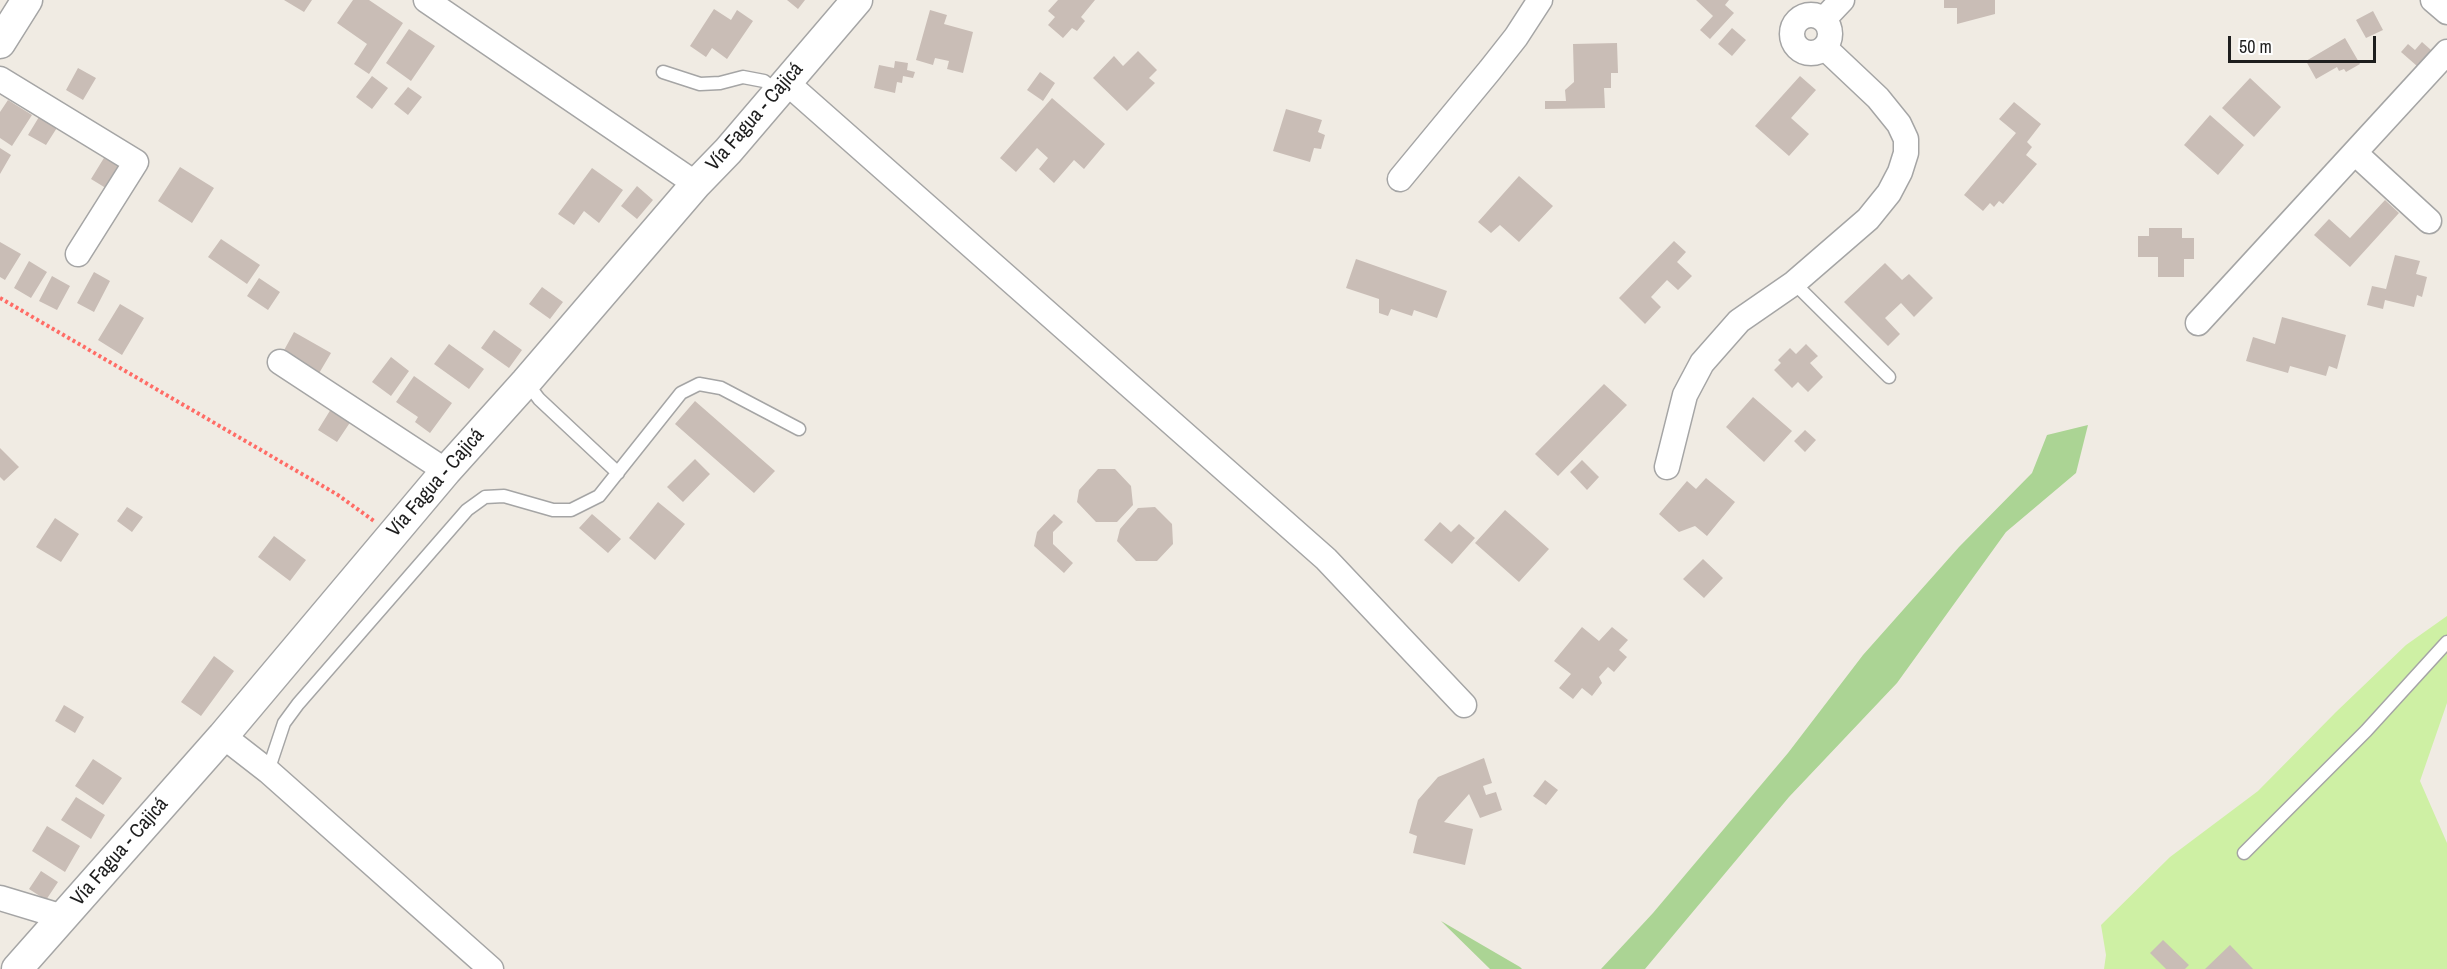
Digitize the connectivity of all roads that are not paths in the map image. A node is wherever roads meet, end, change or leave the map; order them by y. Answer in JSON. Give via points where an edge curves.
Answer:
{"nodes":[{"id":1,"x":27,"y":0,"type":"edge"},
{"id":2,"x":426,"y":0,"type":"edge"},
{"id":3,"x":857,"y":0,"type":"edge"},
{"id":4,"x":1540,"y":0,"type":"edge"},
{"id":5,"x":1842,"y":0,"type":"edge"},
{"id":6,"x":2433,"y":0,"type":"edge"},
{"id":7,"x":1806,"y":12,"type":"edge"},
{"id":8,"x":2447,"y":12,"type":"edge"},
{"id":9,"x":0,"y":43,"type":"edge"},
{"id":10,"x":1825,"y":48,"type":"junction"},
{"id":11,"x":2447,"y":52,"type":"edge"},
{"id":12,"x":663,"y":72,"type":"dead end"},
{"id":13,"x":0,"y":78,"type":"edge"},
{"id":14,"x":782,"y":87,"type":"junction"},
{"id":15,"x":2355,"y":153,"type":"junction"},
{"id":16,"x":1400,"y":179,"type":"dead end"},
{"id":17,"x":696,"y":184,"type":"junction"},
{"id":18,"x":2429,"y":221,"type":"dead end"},
{"id":19,"x":78,"y":255,"type":"dead end"},
{"id":20,"x":1794,"y":283,"type":"junction"},
{"id":21,"x":2198,"y":323,"type":"dead end"},
{"id":22,"x":280,"y":362,"type":"dead end"},
{"id":23,"x":1889,"y":378,"type":"dead end"},
{"id":24,"x":526,"y":382,"type":"junction"},
{"id":25,"x":799,"y":429,"type":"dead end"},
{"id":26,"x":1667,"y":467,"type":"dead end"},
{"id":27,"x":446,"y":471,"type":"junction"},
{"id":28,"x":618,"y":473,"type":"junction"},
{"id":29,"x":2447,"y":642,"type":"edge"},
{"id":30,"x":1464,"y":705,"type":"dead end"},
{"id":31,"x":223,"y":736,"type":"junction"},
{"id":32,"x":268,"y":771,"type":"junction"},
{"id":33,"x":2244,"y":854,"type":"dead end"},
{"id":34,"x":0,"y":898,"type":"edge"},
{"id":35,"x":63,"y":917,"type":"junction"},
{"id":36,"x":18,"y":969,"type":"edge"},
{"id":37,"x":491,"y":969,"type":"edge"}],
"edges":[{"from":1,"to":9,"type":"street"},
{"from":2,"to":17,"type":"street"},
{"from":3,"to":14,"type":"street","name":"Vía Fagua - Cajicá"},
{"from":4,"to":16,"type":"street","via":[[1516,37]]},
{"from":5,"to":7,"type":"street"},
{"from":6,"to":8,"type":"street"},
{"from":7,"to":10,"type":"street","via":[[1830,33]]},
{"from":7,"to":10,"type":"street","via":[[1793,27],[1795,45],[1812,54]]},
{"from":10,"to":20,"type":"street","via":[[1878,98],[1899,124],[1906,139],[1906,153],[1889,193],[1868,219]]},
{"from":11,"to":15,"type":"street"},
{"from":12,"to":14,"type":"lane","via":[[700,84],[743,77]]},
{"from":13,"to":19,"type":"street","via":[[136,162]]},
{"from":14,"to":17,"type":"street","name":"Vía Fagua - Cajicá"},
{"from":14,"to":30,"type":"street","via":[[1326,559]]},
{"from":15,"to":18,"type":"street"},
{"from":15,"to":21,"type":"street"},
{"from":17,"to":24,"type":"street","name":"Vía Fagua - Cajicá"},
{"from":20,"to":23,"type":"lane"},
{"from":20,"to":26,"type":"street","via":[[1738,321],[1701,363],[1685,395]]},
{"from":22,"to":27,"type":"street"},
{"from":24,"to":27,"type":"street","name":"Vía Fagua - Cajicá"},
{"from":24,"to":28,"type":"lane"},
{"from":25,"to":28,"type":"lane","via":[[721,388],[699,384],[681,393]]},
{"from":27,"to":31,"type":"street","name":"Vía Fagua - Cajicá"},
{"from":28,"to":32,"type":"lane","via":[[599,496],[571,510],[554,510],[504,496],[484,498],[467,510],[298,704],[284,723]]},
{"from":29,"to":33,"type":"lane","via":[[2367,731]]},
{"from":31,"to":32,"type":"street"},
{"from":31,"to":35,"type":"street","name":"Vía Fagua - Cajicá"},
{"from":32,"to":37,"type":"street"},
{"from":34,"to":35,"type":"street"},
{"from":35,"to":36,"type":"street","name":"Vía Fagua - Cajicá"}]}
